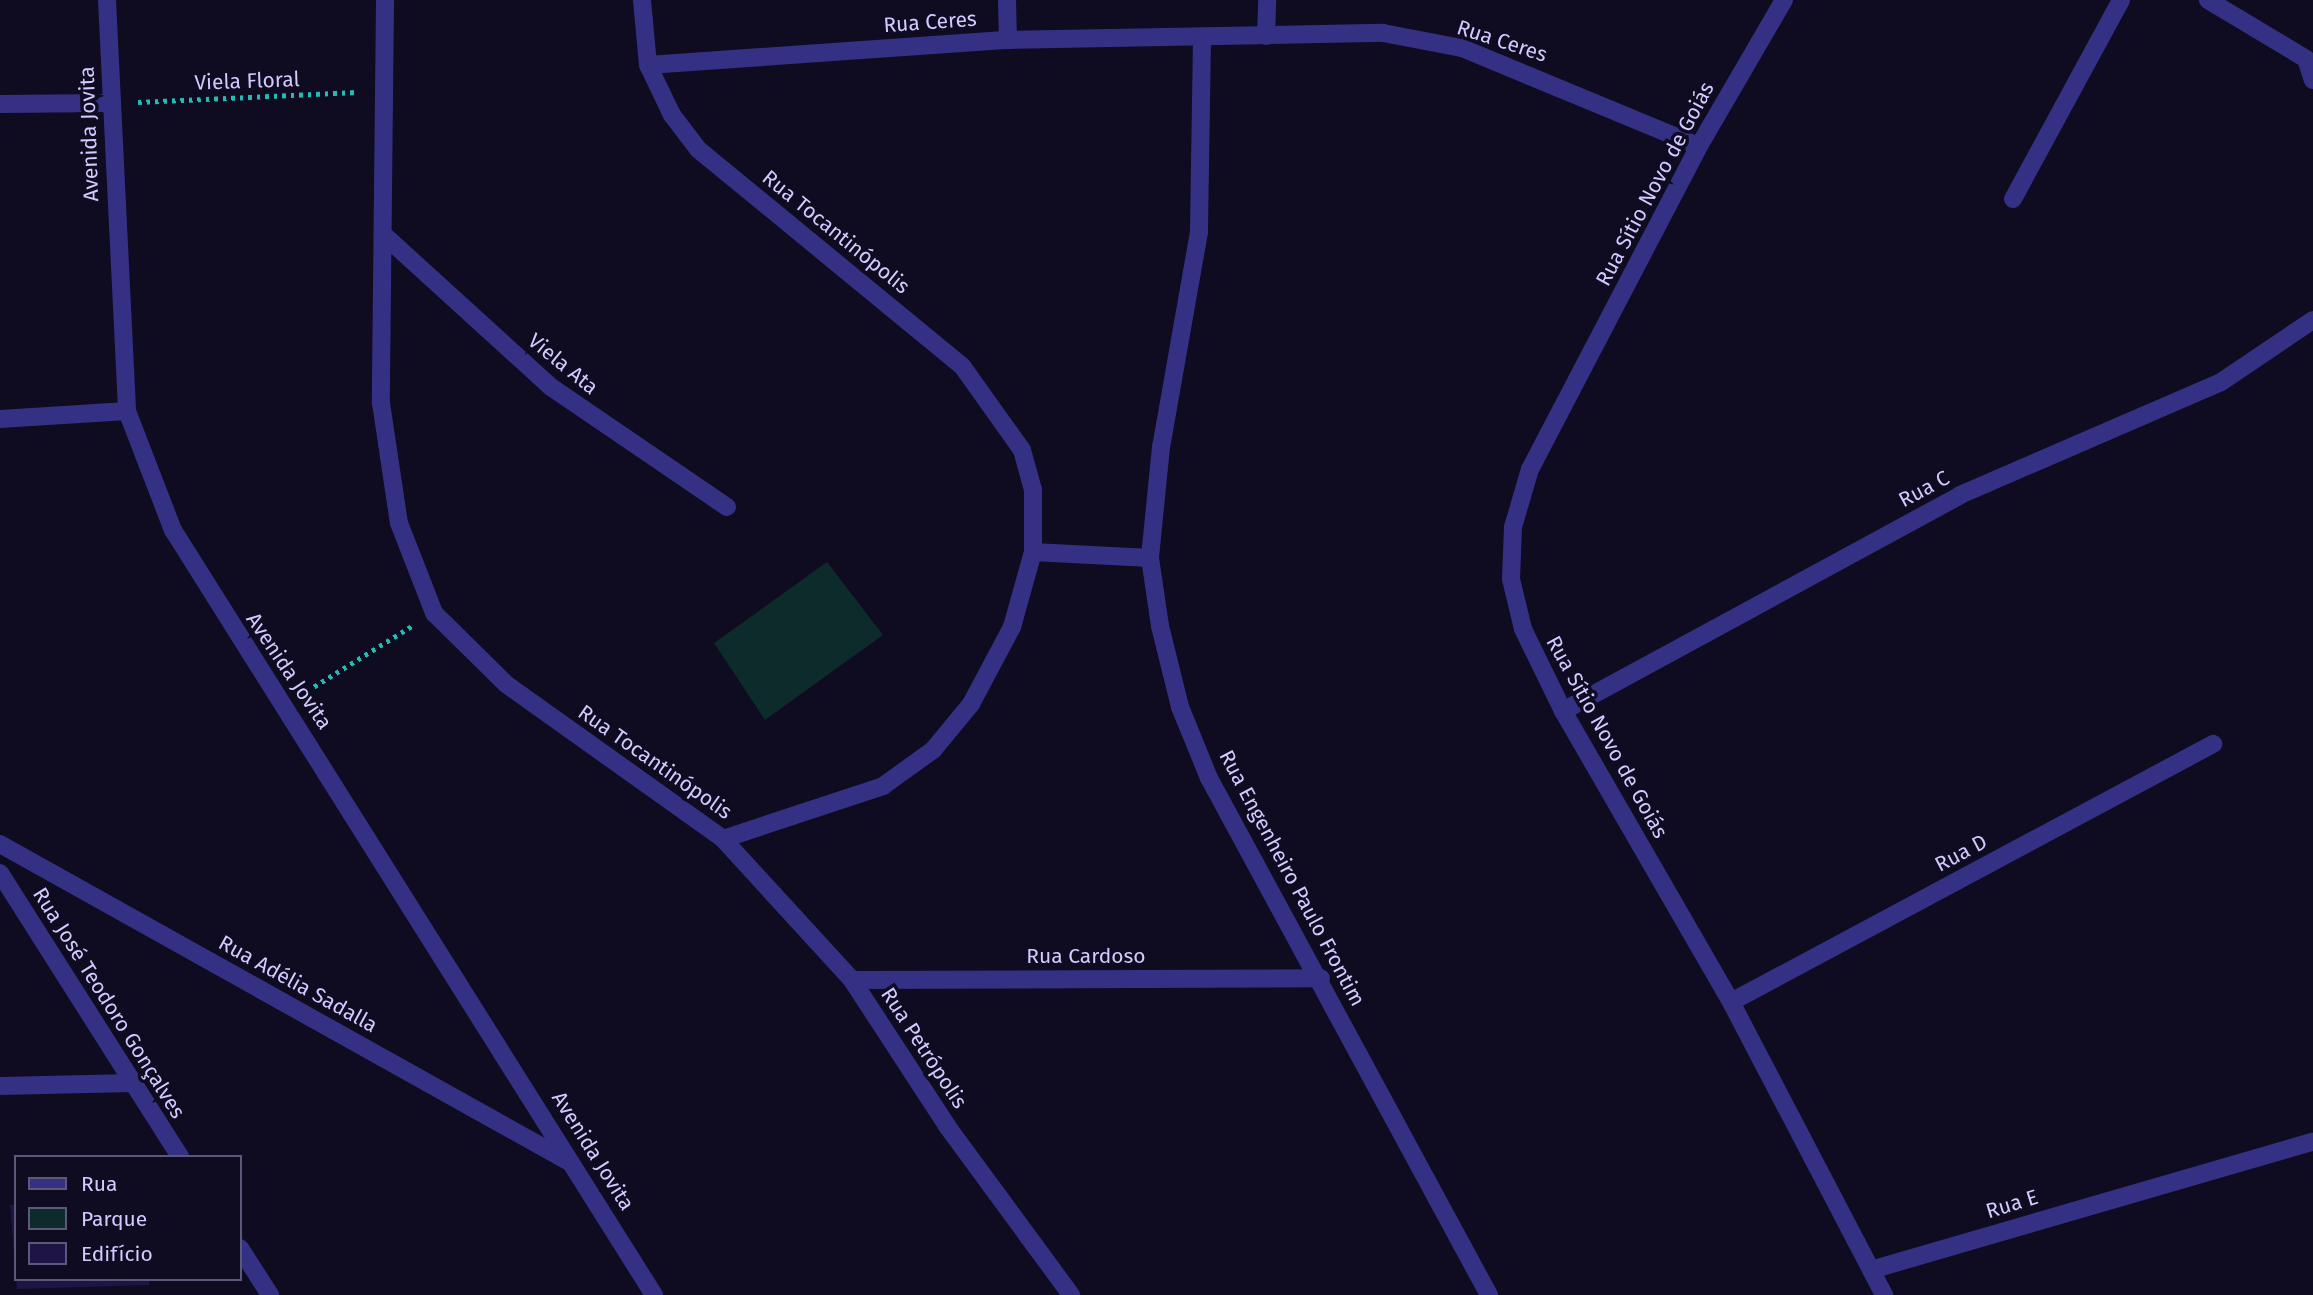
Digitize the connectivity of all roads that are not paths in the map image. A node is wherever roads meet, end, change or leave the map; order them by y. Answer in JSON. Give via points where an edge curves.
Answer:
{"nodes":[{"id":1,"x":107,"y":0,"type":"edge"},
{"id":2,"x":385,"y":0,"type":"edge"},
{"id":3,"x":642,"y":0,"type":"edge"},
{"id":4,"x":1007,"y":0,"type":"edge"},
{"id":5,"x":1267,"y":0,"type":"edge"},
{"id":6,"x":1784,"y":0,"type":"edge"},
{"id":7,"x":2121,"y":0,"type":"edge"},
{"id":8,"x":2208,"y":0,"type":"edge"},
{"id":9,"x":1266,"y":36,"type":"junction"},
{"id":10,"x":1202,"y":38,"type":"junction"},
{"id":11,"x":1007,"y":40,"type":"junction"},
{"id":12,"x":648,"y":65,"type":"junction"},
{"id":13,"x":2313,"y":80,"type":"edge"},
{"id":14,"x":109,"y":103,"type":"junction"},
{"id":15,"x":0,"y":104,"type":"edge"},
{"id":16,"x":1699,"y":146,"type":"junction"},
{"id":17,"x":2013,"y":199,"type":"dead end"},
{"id":18,"x":385,"y":236,"type":"junction"},
{"id":19,"x":2313,"y":320,"type":"edge"},
{"id":20,"x":127,"y":411,"type":"junction"},
{"id":21,"x":0,"y":419,"type":"edge"},
{"id":22,"x":727,"y":507,"type":"dead end"},
{"id":23,"x":1033,"y":552,"type":"junction"},
{"id":24,"x":1150,"y":558,"type":"junction"},
{"id":25,"x":1563,"y":710,"type":"junction"},
{"id":26,"x":2213,"y":744,"type":"dead end"},
{"id":27,"x":723,"y":839,"type":"junction"},
{"id":28,"x":0,"y":844,"type":"edge"},
{"id":29,"x":0,"y":873,"type":"edge"},
{"id":30,"x":1321,"y":978,"type":"junction"},
{"id":31,"x":852,"y":980,"type":"junction"},
{"id":32,"x":1731,"y":1002,"type":"junction"},
{"id":33,"x":132,"y":1083,"type":"junction"},
{"id":34,"x":0,"y":1086,"type":"edge"},
{"id":35,"x":2313,"y":1142,"type":"edge"},
{"id":36,"x":179,"y":1155,"type":"edge"},
{"id":37,"x":574,"y":1164,"type":"junction"},
{"id":38,"x":242,"y":1251,"type":"edge"},
{"id":39,"x":1871,"y":1270,"type":"junction"},
{"id":40,"x":270,"y":1295,"type":"edge"},
{"id":41,"x":654,"y":1295,"type":"edge"},
{"id":42,"x":1071,"y":1295,"type":"edge"},
{"id":43,"x":1489,"y":1295,"type":"edge"},
{"id":44,"x":1884,"y":1295,"type":"edge"}],
"edges":[{"from":1,"to":14,"type":"street","name":"Avenida Jovita"},
{"from":2,"to":18,"type":"street","name":"Rua Tocantinópolis"},
{"from":3,"to":12,"type":"street","name":"Rua Tocantinópolis"},
{"from":4,"to":11,"type":"street"},
{"from":5,"to":9,"type":"street"},
{"from":6,"to":16,"type":"street","name":"Rua Sítio Novo de Goiás"},
{"from":7,"to":17,"type":"street"},
{"from":8,"to":13,"type":"street","via":[[2306,59]]},
{"from":9,"to":10,"type":"street","name":"Rua Ceres"},
{"from":9,"to":16,"type":"street","name":"Rua Ceres","via":[[1383,33],[1462,48]]},
{"from":10,"to":11,"type":"street","name":"Rua Ceres"},
{"from":10,"to":24,"type":"street","name":"Rua Engenheiro Paulo Frontim","via":[[1199,232],[1161,447]]},
{"from":11,"to":12,"type":"street","name":"Rua Ceres"},
{"from":12,"to":23,"type":"street","name":"Rua Tocantinópolis","via":[[672,115],[698,149],[962,366],[1003,417],[1022,450],[1033,490]]},
{"from":14,"to":15,"type":"street"},
{"from":14,"to":20,"type":"street","name":"Avenida Jovita"},
{"from":16,"to":25,"type":"street","name":"Rua Sítio Novo de Goiás","via":[[1530,469],[1513,527],[1511,579],[1522,629]]},
{"from":18,"to":22,"type":"street","name":"Viela Ata","via":[[551,387]]},
{"from":18,"to":27,"type":"street","name":"Rua Tocantinópolis","via":[[380,403],[387,465],[399,523],[434,613],[506,684]]},
{"from":19,"to":25,"type":"street","name":"Rua C","via":[[2221,382],[1960,495]]},
{"from":20,"to":21,"type":"street"},
{"from":20,"to":37,"type":"street","name":"Avenida Jovita","via":[[173,530]]},
{"from":23,"to":24,"type":"street"},
{"from":23,"to":27,"type":"street","name":"Rua Tocantinópolis","via":[[994,666],[933,750],[883,786]]},
{"from":24,"to":30,"type":"street","name":"Rua Engenheiro Paulo Frontim","via":[[1180,707],[1209,778]]},
{"from":25,"to":32,"type":"street","name":"Rua Sítio Novo de Goiás"},
{"from":26,"to":32,"type":"street","name":"Rua D"},
{"from":27,"to":31,"type":"street","name":"Rua Petrópolis"},
{"from":28,"to":37,"type":"street","name":"Rua Adélia Sadalla"},
{"from":29,"to":33,"type":"street","name":"Rua José Teodoro Gonçalves"},
{"from":30,"to":31,"type":"street","name":"Rua Cardoso"},
{"from":30,"to":43,"type":"street","name":"Rua Engenheiro Paulo Frontim"},
{"from":31,"to":42,"type":"street","name":"Rua Petrópolis","via":[[947,1126]]},
{"from":32,"to":39,"type":"street","name":"Rua Sítio Novo de Goiás"},
{"from":33,"to":34,"type":"street"},
{"from":33,"to":36,"type":"street","name":"Rua José Teodoro Gonçalves"},
{"from":35,"to":39,"type":"street","name":"Rua E","via":[[2165,1181]]},
{"from":37,"to":41,"type":"street","name":"Avenida Jovita"},
{"from":38,"to":40,"type":"street"},
{"from":39,"to":44,"type":"street","name":"Rua Sítio Novo de Goiás"}]}
